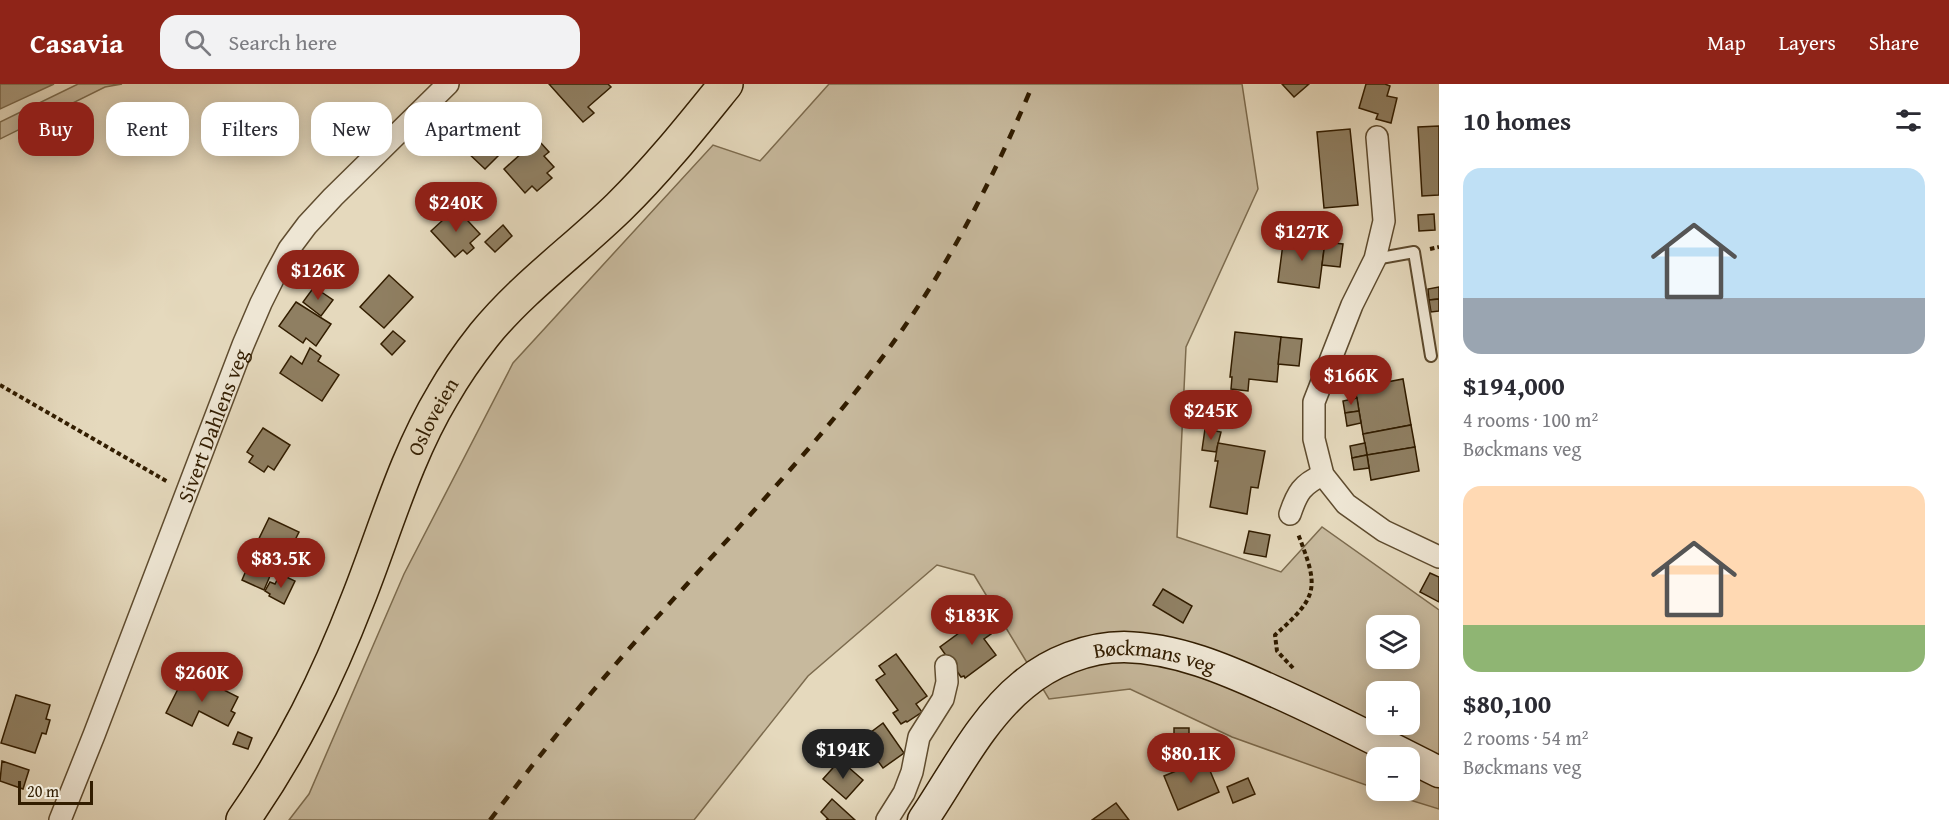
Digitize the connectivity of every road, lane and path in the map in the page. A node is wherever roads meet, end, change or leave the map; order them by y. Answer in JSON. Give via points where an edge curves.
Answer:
{"nodes":[{"id":1,"x":448,"y":84,"type":"edge"},
{"id":2,"x":726,"y":84,"type":"edge"},
{"id":3,"x":1377,"y":137,"type":"dead end"},
{"id":4,"x":1376,"y":259,"type":"junction"},
{"id":5,"x":1431,"y":356,"type":"dead end"},
{"id":6,"x":0,"y":384,"type":"edge"},
{"id":7,"x":1323,"y":475,"type":"junction"},
{"id":8,"x":189,"y":488,"type":"junction"},
{"id":9,"x":1290,"y":514,"type":"joint"},
{"id":10,"x":1439,"y":557,"type":"edge"},
{"id":11,"x":946,"y":666,"type":"dead end"},
{"id":12,"x":1296,"y":670,"type":"dead end"},
{"id":13,"x":1439,"y":772,"type":"edge"},
{"id":14,"x":60,"y":820,"type":"edge"},
{"id":15,"x":243,"y":820,"type":"edge"},
{"id":16,"x":887,"y":820,"type":"edge"},
{"id":17,"x":923,"y":820,"type":"edge"}],
"edges":[{"from":1,"to":8,"type":"street","name":"Sivert Dahlens veg","via":[[333,197],[289,249],[261,303]]},
{"from":2,"to":15,"type":"highway","name":"Osloveien","via":[[619,207],[520,296],[458,370],[403,477],[321,687],[285,757]]},
{"from":3,"to":4,"type":"street","via":[[1384,221]]},
{"from":4,"to":5,"type":"lane","via":[[1414,252]]},
{"from":4,"to":7,"type":"street","via":[[1352,305],[1314,402],[1314,439]]},
{"from":6,"to":8,"type":"path","via":[[169,482]]},
{"from":7,"to":9,"type":"street","via":[[1308,482],[1296,497]]},
{"from":7,"to":10,"type":"street","via":[[1347,504],[1384,531]]},
{"from":8,"to":14,"type":"street","name":"Sivert Dahlens veg"},
{"from":9,"to":12,"type":"path","via":[[1310,566],[1312,594],[1298,614],[1275,635],[1277,651]]},
{"from":11,"to":16,"type":"street","via":[[943,699],[919,737],[904,793]]},
{"from":13,"to":17,"type":"main road","name":"Bøckmans veg","via":[[1227,670],[1154,650],[1123,647],[1070,657],[1023,685],[986,724]]}]}
